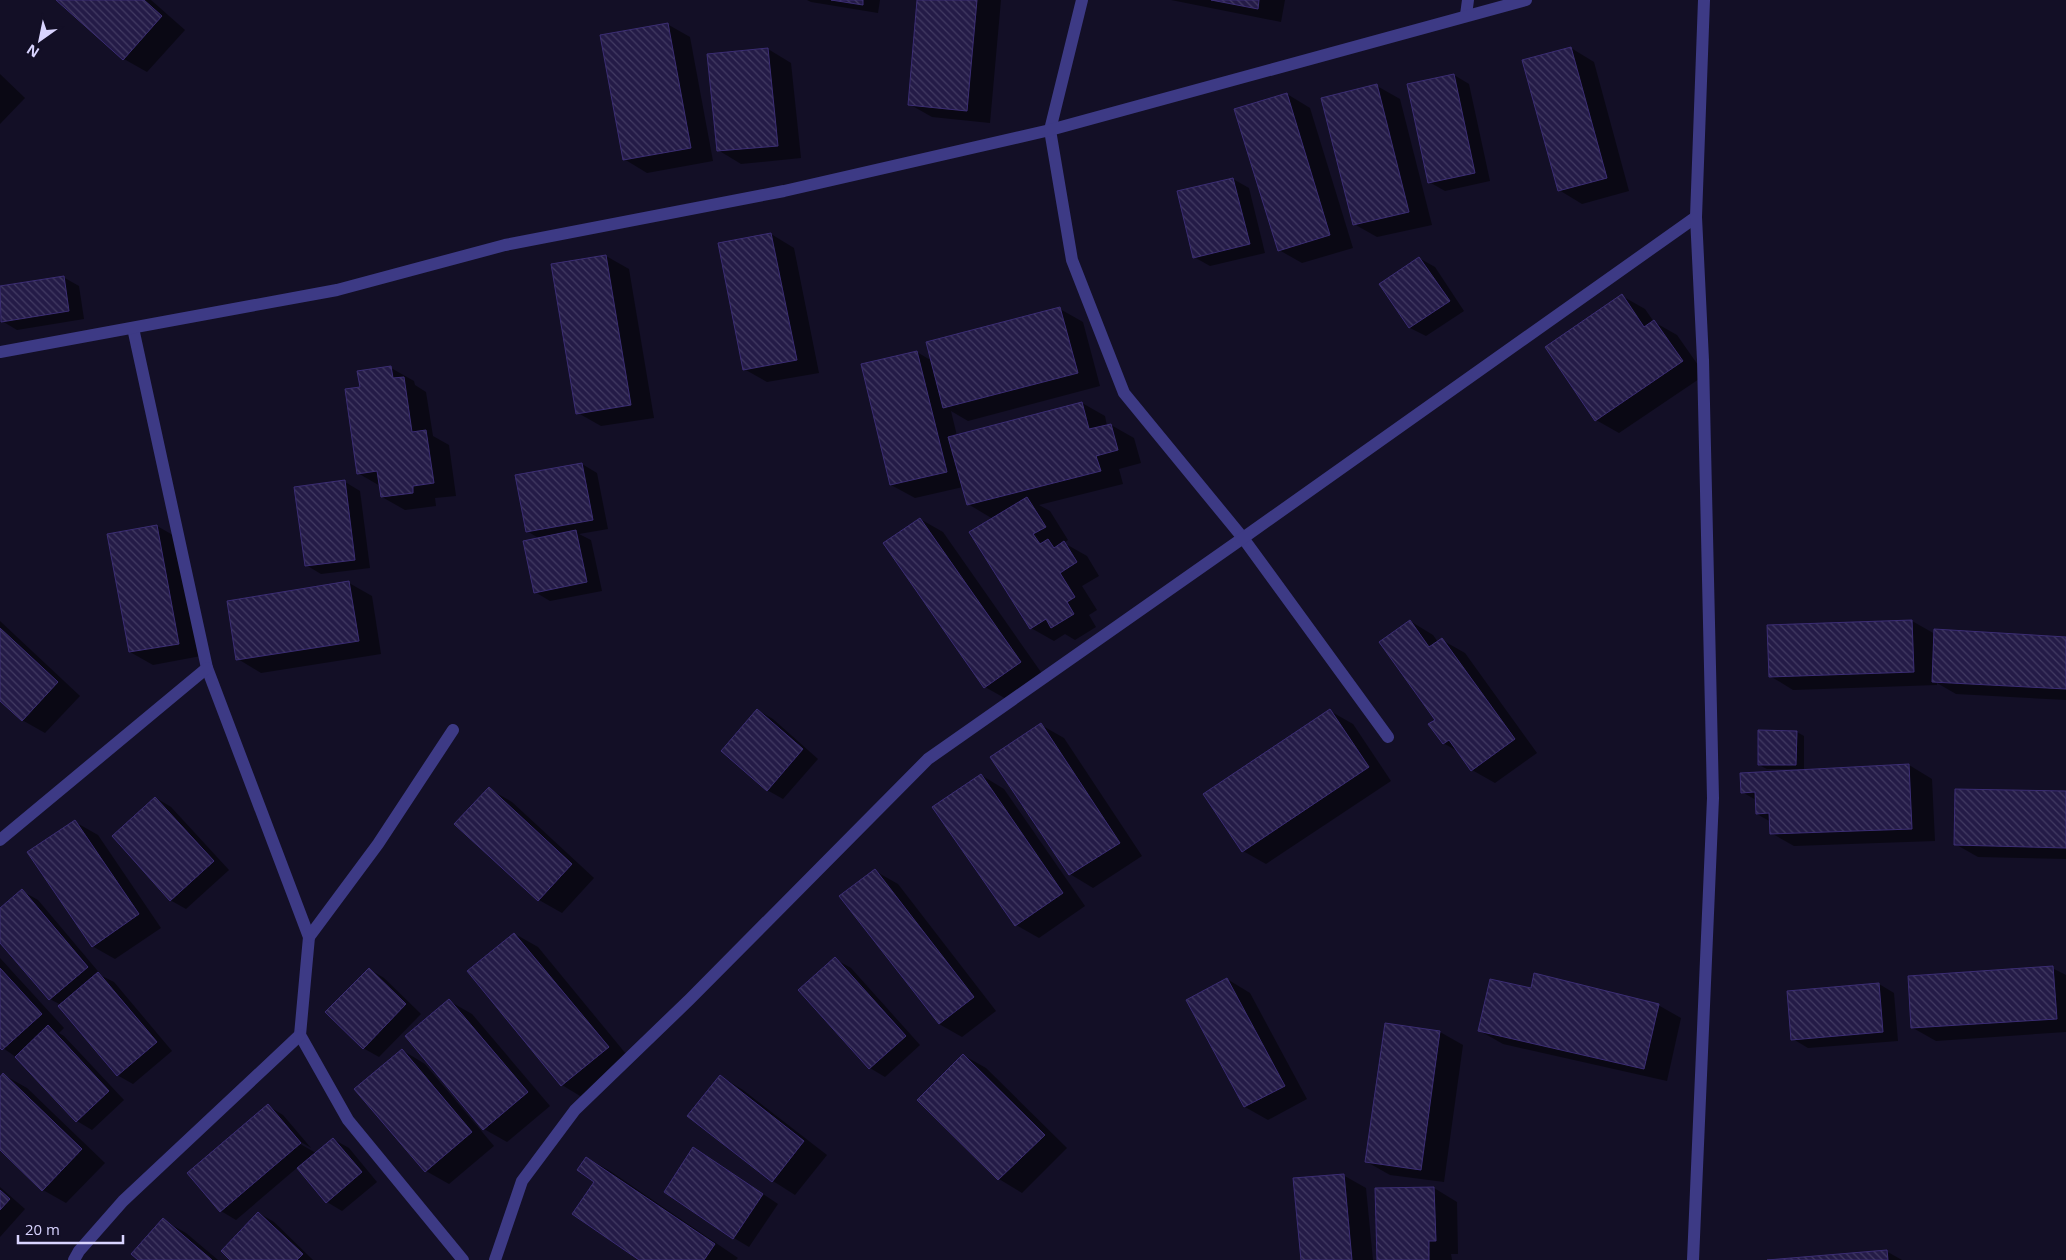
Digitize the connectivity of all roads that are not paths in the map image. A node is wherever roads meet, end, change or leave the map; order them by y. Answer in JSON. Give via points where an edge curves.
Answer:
{"nodes":[{"id":1,"x":1082,"y":0,"type":"edge"},
{"id":2,"x":1468,"y":0,"type":"edge"},
{"id":3,"x":1526,"y":0,"type":"edge"},
{"id":4,"x":1704,"y":0,"type":"edge"},
{"id":5,"x":1466,"y":15,"type":"junction"},
{"id":6,"x":1050,"y":130,"type":"junction"},
{"id":7,"x":1696,"y":216,"type":"junction"},
{"id":8,"x":133,"y":328,"type":"junction"},
{"id":9,"x":0,"y":352,"type":"edge"},
{"id":10,"x":1243,"y":538,"type":"junction"},
{"id":11,"x":207,"y":668,"type":"junction"},
{"id":12,"x":453,"y":730,"type":"dead end"},
{"id":13,"x":1388,"y":737,"type":"dead end"},
{"id":14,"x":0,"y":840,"type":"edge"},
{"id":15,"x":309,"y":937,"type":"junction"},
{"id":16,"x":300,"y":1035,"type":"junction"},
{"id":17,"x":74,"y":1260,"type":"edge"},
{"id":18,"x":463,"y":1260,"type":"edge"},
{"id":19,"x":495,"y":1260,"type":"edge"},
{"id":20,"x":1693,"y":1260,"type":"edge"}],
"edges":[{"from":1,"to":6,"type":"street"},
{"from":2,"to":5,"type":"street"},
{"from":3,"to":5,"type":"street"},
{"from":4,"to":7,"type":"street"},
{"from":5,"to":6,"type":"street"},
{"from":6,"to":8,"type":"street","via":[[784,190],[505,245],[337,290]]},
{"from":6,"to":10,"type":"street","via":[[1072,260],[1124,393]]},
{"from":7,"to":10,"type":"street"},
{"from":7,"to":20,"type":"street","via":[[1703,360],[1713,798]]},
{"from":8,"to":9,"type":"street"},
{"from":8,"to":11,"type":"street"},
{"from":10,"to":13,"type":"street"},
{"from":10,"to":19,"type":"street","via":[[928,759],[690,1000],[575,1110],[522,1181]]},
{"from":11,"to":14,"type":"street"},
{"from":11,"to":15,"type":"street"},
{"from":12,"to":15,"type":"street","via":[[378,844]]},
{"from":15,"to":16,"type":"street"},
{"from":16,"to":17,"type":"street","via":[[123,1200]]},
{"from":16,"to":18,"type":"street","via":[[348,1120]]}]}
